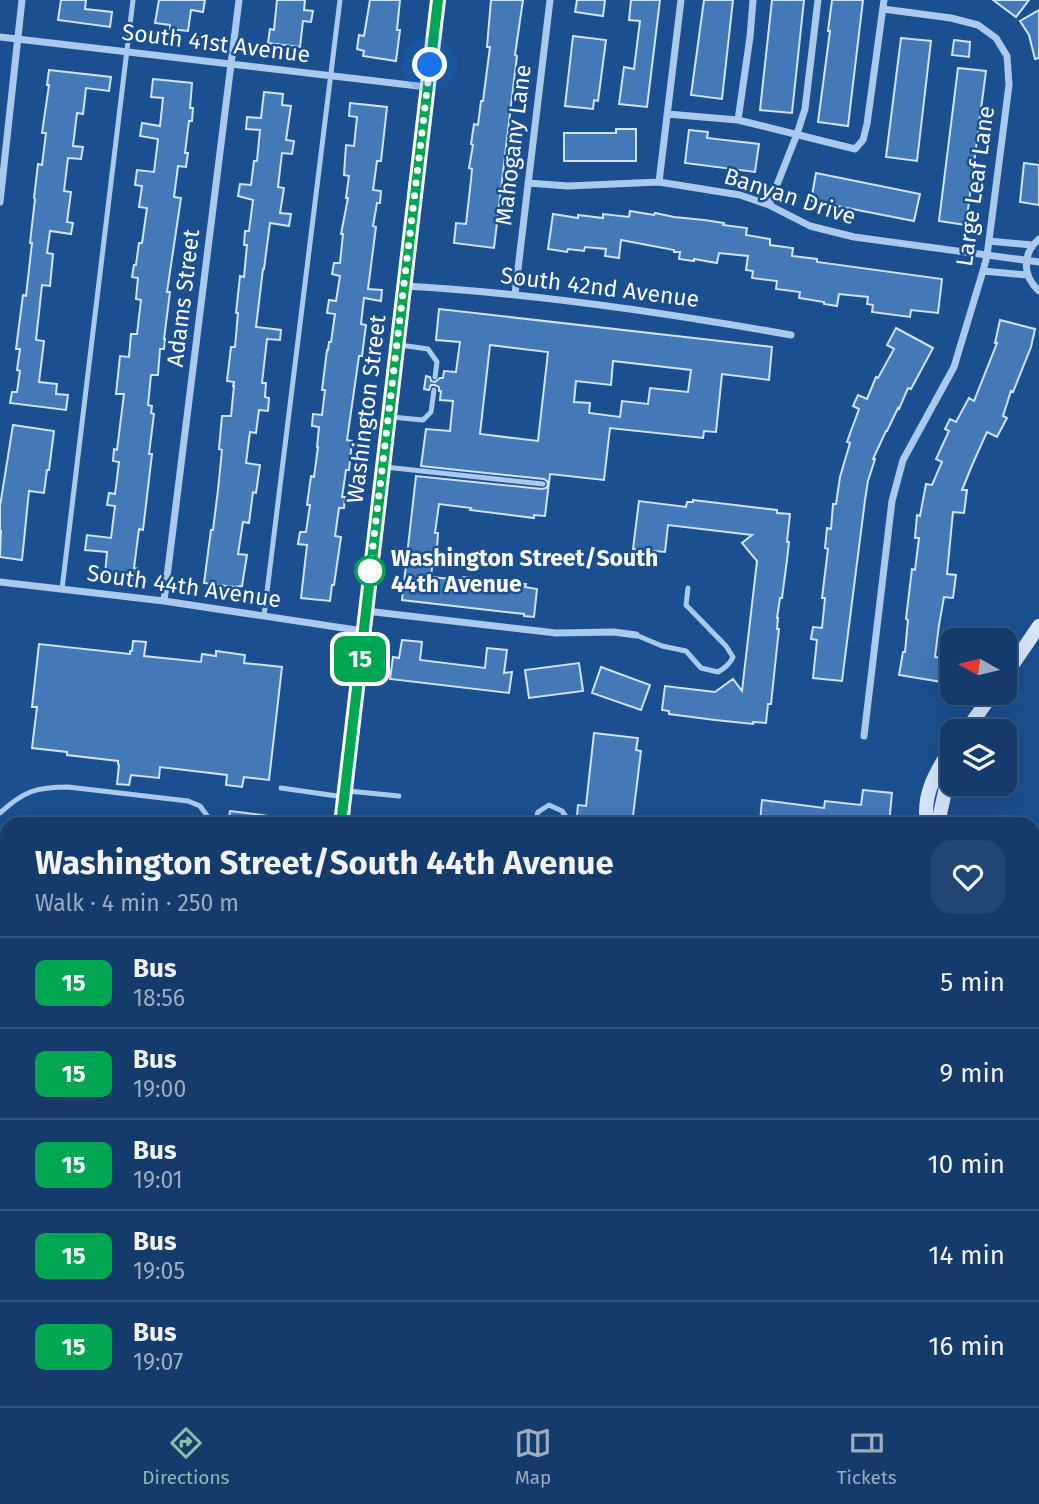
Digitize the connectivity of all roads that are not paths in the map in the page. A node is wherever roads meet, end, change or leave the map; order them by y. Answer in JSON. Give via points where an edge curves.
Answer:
{"nodes":[{"id":1,"x":22,"y":0,"type":"edge"},
{"id":2,"x":133,"y":0,"type":"edge"},
{"id":3,"x":239,"y":0,"type":"edge"},
{"id":4,"x":340,"y":0,"type":"edge"},
{"id":5,"x":438,"y":0,"type":"edge"},
{"id":6,"x":550,"y":0,"type":"edge"},
{"id":7,"x":681,"y":0,"type":"edge"},
{"id":8,"x":753,"y":0,"type":"edge"},
{"id":9,"x":818,"y":0,"type":"edge"},
{"id":10,"x":884,"y":0,"type":"edge"},
{"id":11,"x":883,"y":9,"type":"junction"},
{"id":12,"x":0,"y":37,"type":"edge"},
{"id":13,"x":17,"y":40,"type":"junction"},
{"id":14,"x":127,"y":52,"type":"junction"},
{"id":15,"x":231,"y":65,"type":"junction"},
{"id":16,"x":331,"y":76,"type":"junction"},
{"id":17,"x":427,"y":87,"type":"junction"},
{"id":18,"x":667,"y":114,"type":"junction"},
{"id":19,"x":738,"y":120,"type":"junction"},
{"id":20,"x":797,"y":134,"type":"junction"},
{"id":21,"x":659,"y":182,"type":"junction"},
{"id":22,"x":528,"y":183,"type":"junction"},
{"id":23,"x":0,"y":202,"type":"edge"},
{"id":24,"x":769,"y":205,"type":"junction"},
{"id":25,"x":1039,"y":239,"type":"edge"},
{"id":26,"x":989,"y":241,"type":"junction"},
{"id":27,"x":1032,"y":245,"type":"junction"},
{"id":28,"x":987,"y":256,"type":"junction"},
{"id":29,"x":1026,"y":260,"type":"junction"},
{"id":30,"x":1039,"y":262,"type":"edge"},
{"id":31,"x":983,"y":271,"type":"junction"},
{"id":32,"x":1027,"y":275,"type":"junction"},
{"id":33,"x":403,"y":286,"type":"junction"},
{"id":34,"x":1039,"y":291,"type":"edge"},
{"id":35,"x":515,"y":294,"type":"junction"},
{"id":36,"x":790,"y":335,"type":"dead end"},
{"id":37,"x":396,"y":344,"type":"junction"},
{"id":38,"x":435,"y":377,"type":"dead end"},
{"id":39,"x":434,"y":390,"type":"dead end"},
{"id":40,"x":388,"y":416,"type":"junction"},
{"id":41,"x":382,"y":466,"type":"junction"},
{"id":42,"x":543,"y":484,"type":"dead end"},
{"id":43,"x":0,"y":582,"type":"edge"},
{"id":44,"x":688,"y":588,"type":"dead end"},
{"id":45,"x":62,"y":589,"type":"junction"},
{"id":46,"x":164,"y":601,"type":"junction"},
{"id":47,"x":366,"y":611,"type":"junction"},
{"id":48,"x":264,"y":616,"type":"junction"},
{"id":49,"x":1039,"y":626,"type":"edge"},
{"id":50,"x":363,"y":631,"type":"junction"},
{"id":51,"x":636,"y":635,"type":"joint"},
{"id":52,"x":1017,"y":658,"type":"edge"},
{"id":53,"x":864,"y":736,"type":"dead end"},
{"id":54,"x":940,"y":764,"type":"edge"},
{"id":55,"x":281,"y":788,"type":"dead end"},
{"id":56,"x":344,"y":794,"type":"junction"},
{"id":57,"x":399,"y":796,"type":"dead end"},
{"id":58,"x":944,"y":796,"type":"edge"},
{"id":59,"x":0,"y":813,"type":"edge"},
{"id":60,"x":208,"y":817,"type":"edge"},
{"id":61,"x":342,"y":817,"type":"edge"},
{"id":62,"x":536,"y":817,"type":"edge"},
{"id":63,"x":566,"y":817,"type":"edge"},
{"id":64,"x":925,"y":817,"type":"edge"},
{"id":65,"x":941,"y":817,"type":"edge"}],
"edges":[{"from":1,"to":13,"type":"street"},
{"from":2,"to":14,"type":"lane"},
{"from":3,"to":15,"type":"street","name":"Adams Street"},
{"from":4,"to":16,"type":"lane"},
{"from":5,"to":17,"type":"street","name":"Washington Street"},
{"from":6,"to":22,"type":"street","name":"Mahogany Lane"},
{"from":7,"to":18,"type":"street"},
{"from":8,"to":19,"type":"street"},
{"from":9,"to":20,"type":"street"},
{"from":10,"to":11,"type":"street"},
{"from":11,"to":20,"type":"street","via":[[863,140],[855,149]]},
{"from":11,"to":26,"type":"street","name":"Large Leaf Lane","via":[[978,25],[996,38],[1007,56],[1009,85]]},
{"from":12,"to":13,"type":"street","name":"South 41st Avenue"},
{"from":13,"to":14,"type":"street","name":"South 41st Avenue"},
{"from":13,"to":23,"type":"street"},
{"from":14,"to":15,"type":"street","name":"South 41st Avenue"},
{"from":14,"to":45,"type":"lane"},
{"from":15,"to":16,"type":"street","name":"South 41st Avenue"},
{"from":15,"to":46,"type":"street","name":"Adams Street"},
{"from":16,"to":17,"type":"street","name":"South 41st Avenue"},
{"from":16,"to":48,"type":"lane"},
{"from":17,"to":33,"type":"street","name":"Washington Street"},
{"from":18,"to":19,"type":"street"},
{"from":18,"to":21,"type":"street"},
{"from":19,"to":20,"type":"street"},
{"from":20,"to":24,"type":"street"},
{"from":21,"to":22,"type":"street","name":"Banyan Drive"},
{"from":21,"to":24,"type":"street","name":"Banyan Drive","via":[[740,195]]},
{"from":22,"to":35,"type":"street","name":"Mahogany Lane"},
{"from":24,"to":28,"type":"street","name":"Banyan Drive","via":[[810,226],[854,237]]},
{"from":25,"to":27,"type":"street"},
{"from":26,"to":27,"type":"street"},
{"from":26,"to":28,"type":"street","name":"Large Leaf Lane"},
{"from":27,"to":29,"type":"street"},
{"from":28,"to":29,"type":"street","name":"Banyan Drive"},
{"from":28,"to":31,"type":"street","name":"Large Leaf Lane"},
{"from":29,"to":30,"type":"street","name":"Banyan Drive"},
{"from":29,"to":32,"type":"street"},
{"from":31,"to":32,"type":"street"},
{"from":31,"to":53,"type":"street","name":"Large Leaf Lane","via":[[954,367],[903,460],[892,501]]},
{"from":32,"to":34,"type":"street"},
{"from":33,"to":35,"type":"street","name":"South 42nd Avenue"},
{"from":33,"to":37,"type":"street","name":"Washington Street"},
{"from":35,"to":36,"type":"street","name":"South 42nd Avenue"},
{"from":37,"to":38,"type":"lane","via":[[428,349],[437,362]]},
{"from":37,"to":40,"type":"street","name":"Washington Street"},
{"from":39,"to":40,"type":"lane","via":[[431,412],[423,420]]},
{"from":40,"to":41,"type":"street","name":"Washington Street"},
{"from":41,"to":42,"type":"lane"},
{"from":41,"to":47,"type":"street","name":"Washington Street"},
{"from":43,"to":45,"type":"street","name":"South 44th Avenue"},
{"from":44,"to":51,"type":"lane","via":[[686,605],[733,657],[726,667],[718,672],[701,668],[686,651]]},
{"from":45,"to":46,"type":"street","name":"South 44th Avenue"},
{"from":46,"to":48,"type":"street","name":"South 44th Avenue"},
{"from":47,"to":50,"type":"street","name":"Washington Street"},
{"from":47,"to":51,"type":"street","via":[[556,633]]},
{"from":48,"to":50,"type":"street","name":"South 44th Avenue"},
{"from":49,"to":52,"type":"street"},
{"from":50,"to":56,"type":"street","name":"Washington Street"},
{"from":54,"to":64,"type":"street"},
{"from":55,"to":56,"type":"lane"},
{"from":56,"to":57,"type":"lane"},
{"from":56,"to":61,"type":"street","name":"Washington Street"},
{"from":58,"to":65,"type":"street"},
{"from":59,"to":60,"type":"lane","via":[[27,792],[68,787],[188,801],[200,806]]},
{"from":62,"to":63,"type":"lane","via":[[549,804]]}]}
